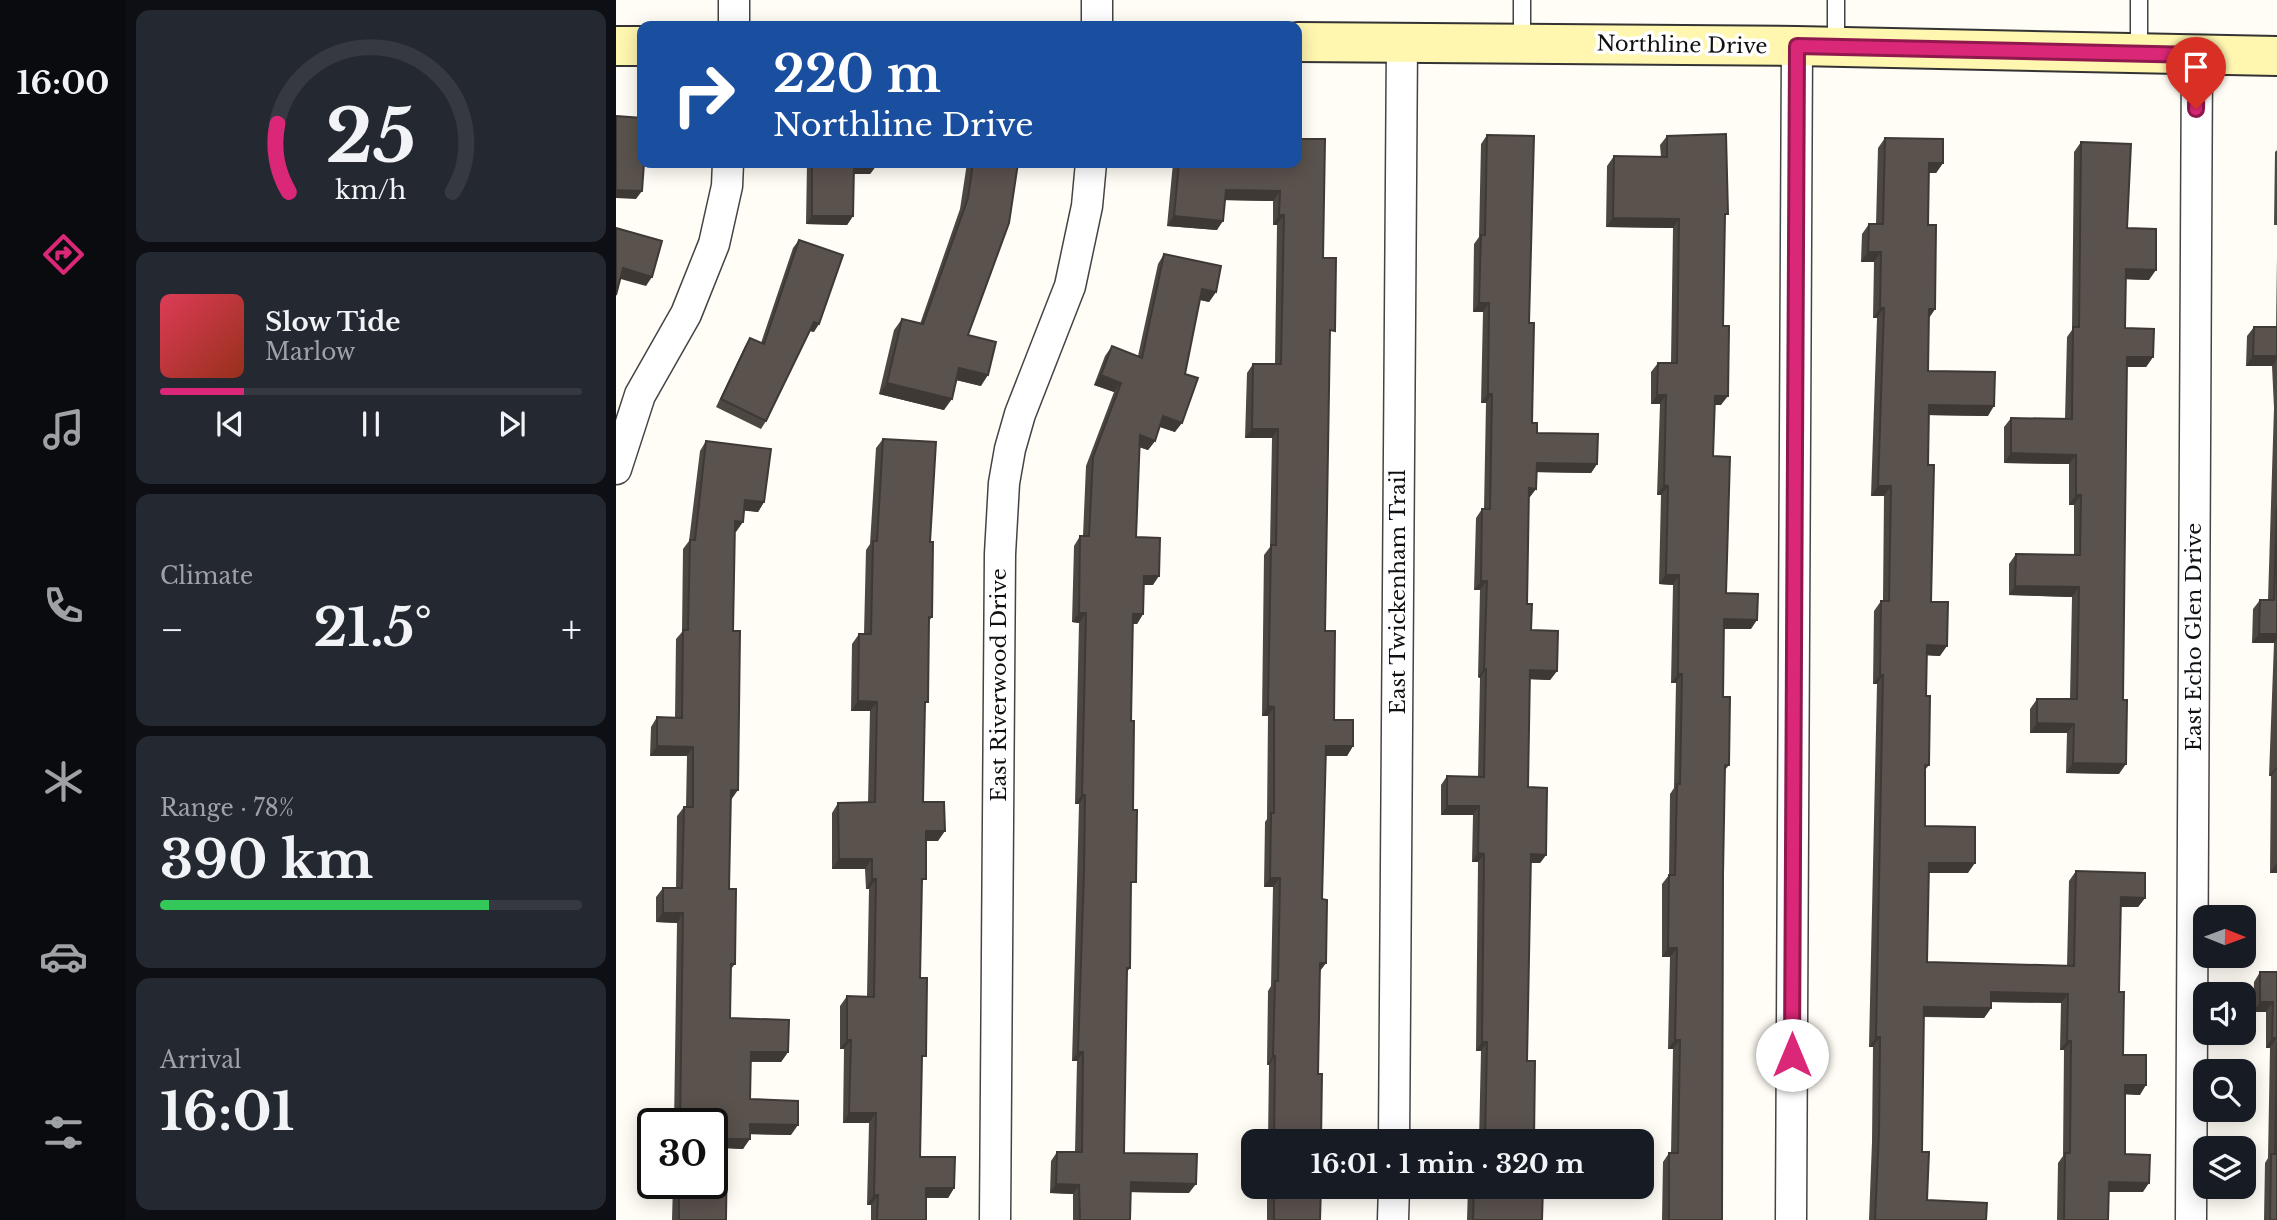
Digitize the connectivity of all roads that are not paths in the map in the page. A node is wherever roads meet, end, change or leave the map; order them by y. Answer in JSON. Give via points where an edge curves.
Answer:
{"nodes":[{"id":1,"x":734,"y":0,"type":"edge"},
{"id":2,"x":1097,"y":0,"type":"edge"},
{"id":3,"x":1522,"y":0,"type":"edge"},
{"id":4,"x":1836,"y":0,"type":"edge"},
{"id":5,"x":2139,"y":0,"type":"edge"},
{"id":6,"x":734,"y":21,"type":"edge"},
{"id":7,"x":1097,"y":21,"type":"edge"},
{"id":8,"x":1302,"y":42,"type":"edge"},
{"id":9,"x":1402,"y":42,"type":"junction"},
{"id":10,"x":1521,"y":43,"type":"junction"},
{"id":11,"x":616,"y":46,"type":"edge"},
{"id":12,"x":637,"y":46,"type":"edge"},
{"id":13,"x":1797,"y":46,"type":"junction"},
{"id":14,"x":1836,"y":47,"type":"junction"},
{"id":15,"x":2139,"y":52,"type":"junction"},
{"id":16,"x":2197,"y":55,"type":"junction"},
{"id":17,"x":2277,"y":55,"type":"edge"},
{"id":18,"x":728,"y":168,"type":"edge"},
{"id":19,"x":1091,"y":168,"type":"edge"},
{"id":20,"x":616,"y":470,"type":"edge"},
{"id":21,"x":1394,"y":1129,"type":"edge"},
{"id":22,"x":1394,"y":1199,"type":"edge"},
{"id":23,"x":995,"y":1220,"type":"edge"},
{"id":24,"x":1393,"y":1220,"type":"edge"},
{"id":25,"x":1791,"y":1220,"type":"edge"},
{"id":26,"x":2191,"y":1220,"type":"edge"}],
"edges":[{"from":1,"to":6,"type":"street"},
{"from":2,"to":7,"type":"street"},
{"from":3,"to":10,"type":"lane"},
{"from":4,"to":14,"type":"lane"},
{"from":5,"to":15,"type":"lane"},
{"from":8,"to":9,"type":"street","name":"Northline Drive"},
{"from":9,"to":10,"type":"street","name":"Northline Drive"},
{"from":9,"to":21,"type":"street","name":"East Twickenham Trail"},
{"from":10,"to":13,"type":"street","name":"Northline Drive"},
{"from":11,"to":12,"type":"street"},
{"from":13,"to":14,"type":"street","name":"Northline Drive"},
{"from":13,"to":25,"type":"street"},
{"from":14,"to":15,"type":"street","name":"Northline Drive"},
{"from":15,"to":16,"type":"street","name":"Northline Drive"},
{"from":16,"to":17,"type":"street","name":"Northline Drive"},
{"from":16,"to":26,"type":"street","name":"East Echo Glen Drive"},
{"from":18,"to":20,"type":"street","via":[[713,244],[686,314],[640,395]]},
{"from":19,"to":23,"type":"street","name":"East Riverwood Drive","via":[[1070,286],[1020,414],[1003,495]]},
{"from":22,"to":24,"type":"street"}]}
